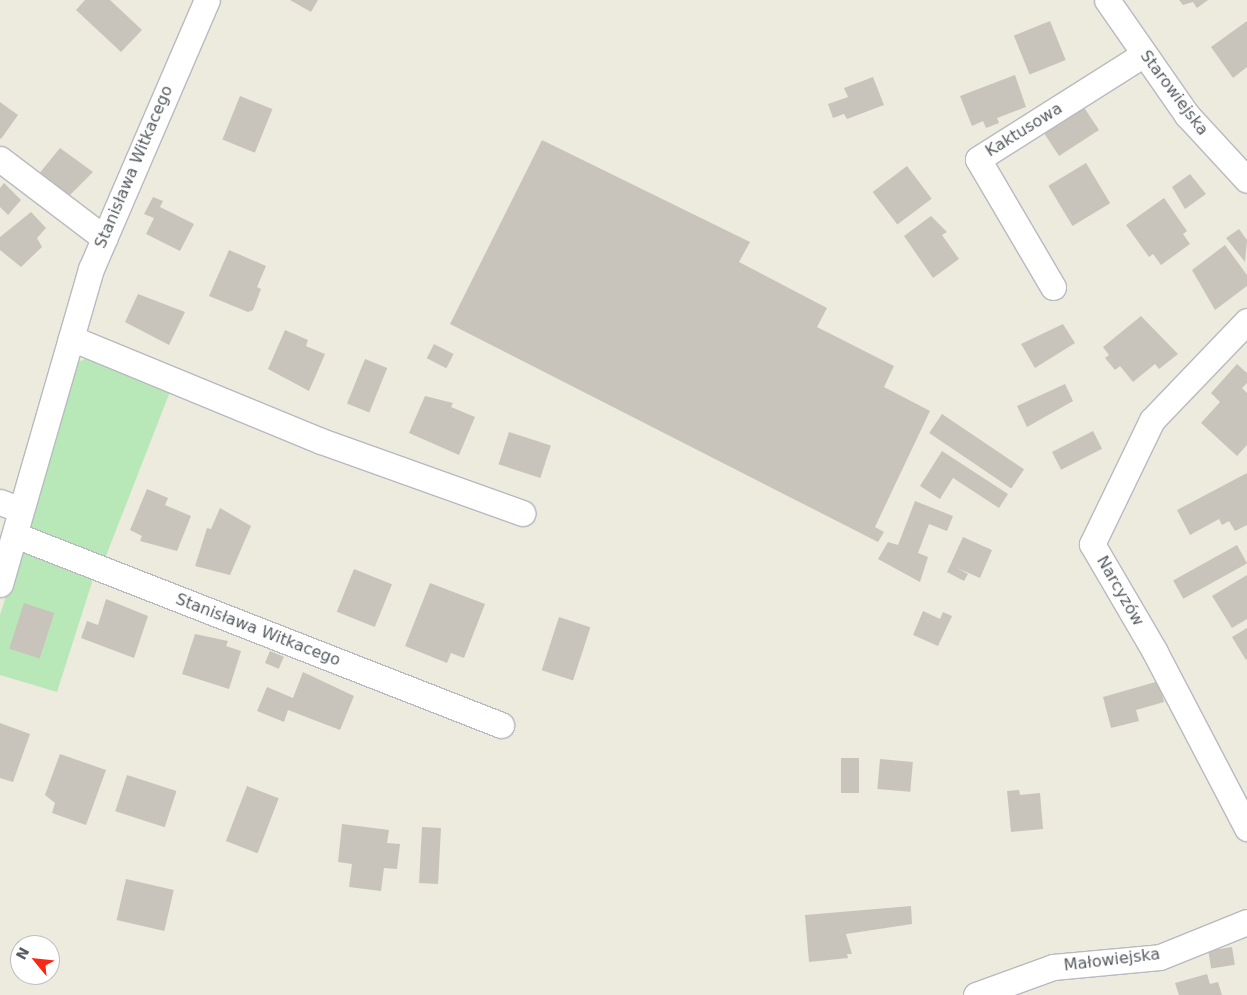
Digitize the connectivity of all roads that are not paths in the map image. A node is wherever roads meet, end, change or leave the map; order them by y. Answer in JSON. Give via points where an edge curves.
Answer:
{"nodes":[{"id":1,"x":206,"y":0,"type":"edge"},
{"id":2,"x":1107,"y":0,"type":"edge"},
{"id":3,"x":1144,"y":54,"type":"junction"},
{"id":4,"x":0,"y":159,"type":"edge"},
{"id":5,"x":1247,"y":180,"type":"edge"},
{"id":6,"x":104,"y":238,"type":"junction"},
{"id":7,"x":1053,"y":287,"type":"dead end"},
{"id":8,"x":1247,"y":321,"type":"edge"},
{"id":9,"x":72,"y":338,"type":"junction"},
{"id":10,"x":11,"y":506,"type":"edge"},
{"id":11,"x":522,"y":513,"type":"dead end"},
{"id":12,"x":15,"y":535,"type":"junction"},
{"id":13,"x":0,"y":584,"type":"edge"},
{"id":14,"x":501,"y":725,"type":"dead end"},
{"id":15,"x":1247,"y":828,"type":"edge"},
{"id":16,"x":1247,"y":922,"type":"edge"},
{"id":17,"x":976,"y":995,"type":"edge"}],
"edges":[{"from":1,"to":6,"type":"street","name":"Stanisława Witkacego"},
{"from":2,"to":3,"type":"street","name":"Starowiejska"},
{"from":3,"to":5,"type":"street","name":"Starowiejska","via":[[1187,115]]},
{"from":3,"to":7,"type":"street","name":"Kaktusowa","via":[[978,159]]},
{"from":4,"to":6,"type":"street"},
{"from":6,"to":9,"type":"street","name":"Stanisława Witkacego"},
{"from":8,"to":15,"type":"street","name":"Narcyzów","via":[[1152,420],[1092,544],[1156,652]]},
{"from":9,"to":10,"type":"street","name":"Stanisława Witkacego"},
{"from":9,"to":11,"type":"street","via":[[321,441]]},
{"from":10,"to":12,"type":"street","name":"Stanisława Witkacego"},
{"from":12,"to":13,"type":"street","name":"Stanisława Witkacego"},
{"from":12,"to":14,"type":"street","name":"Stanisława Witkacego"},
{"from":16,"to":17,"type":"street","name":"Małowiejska","via":[[1160,957],[1054,967]]}]}
